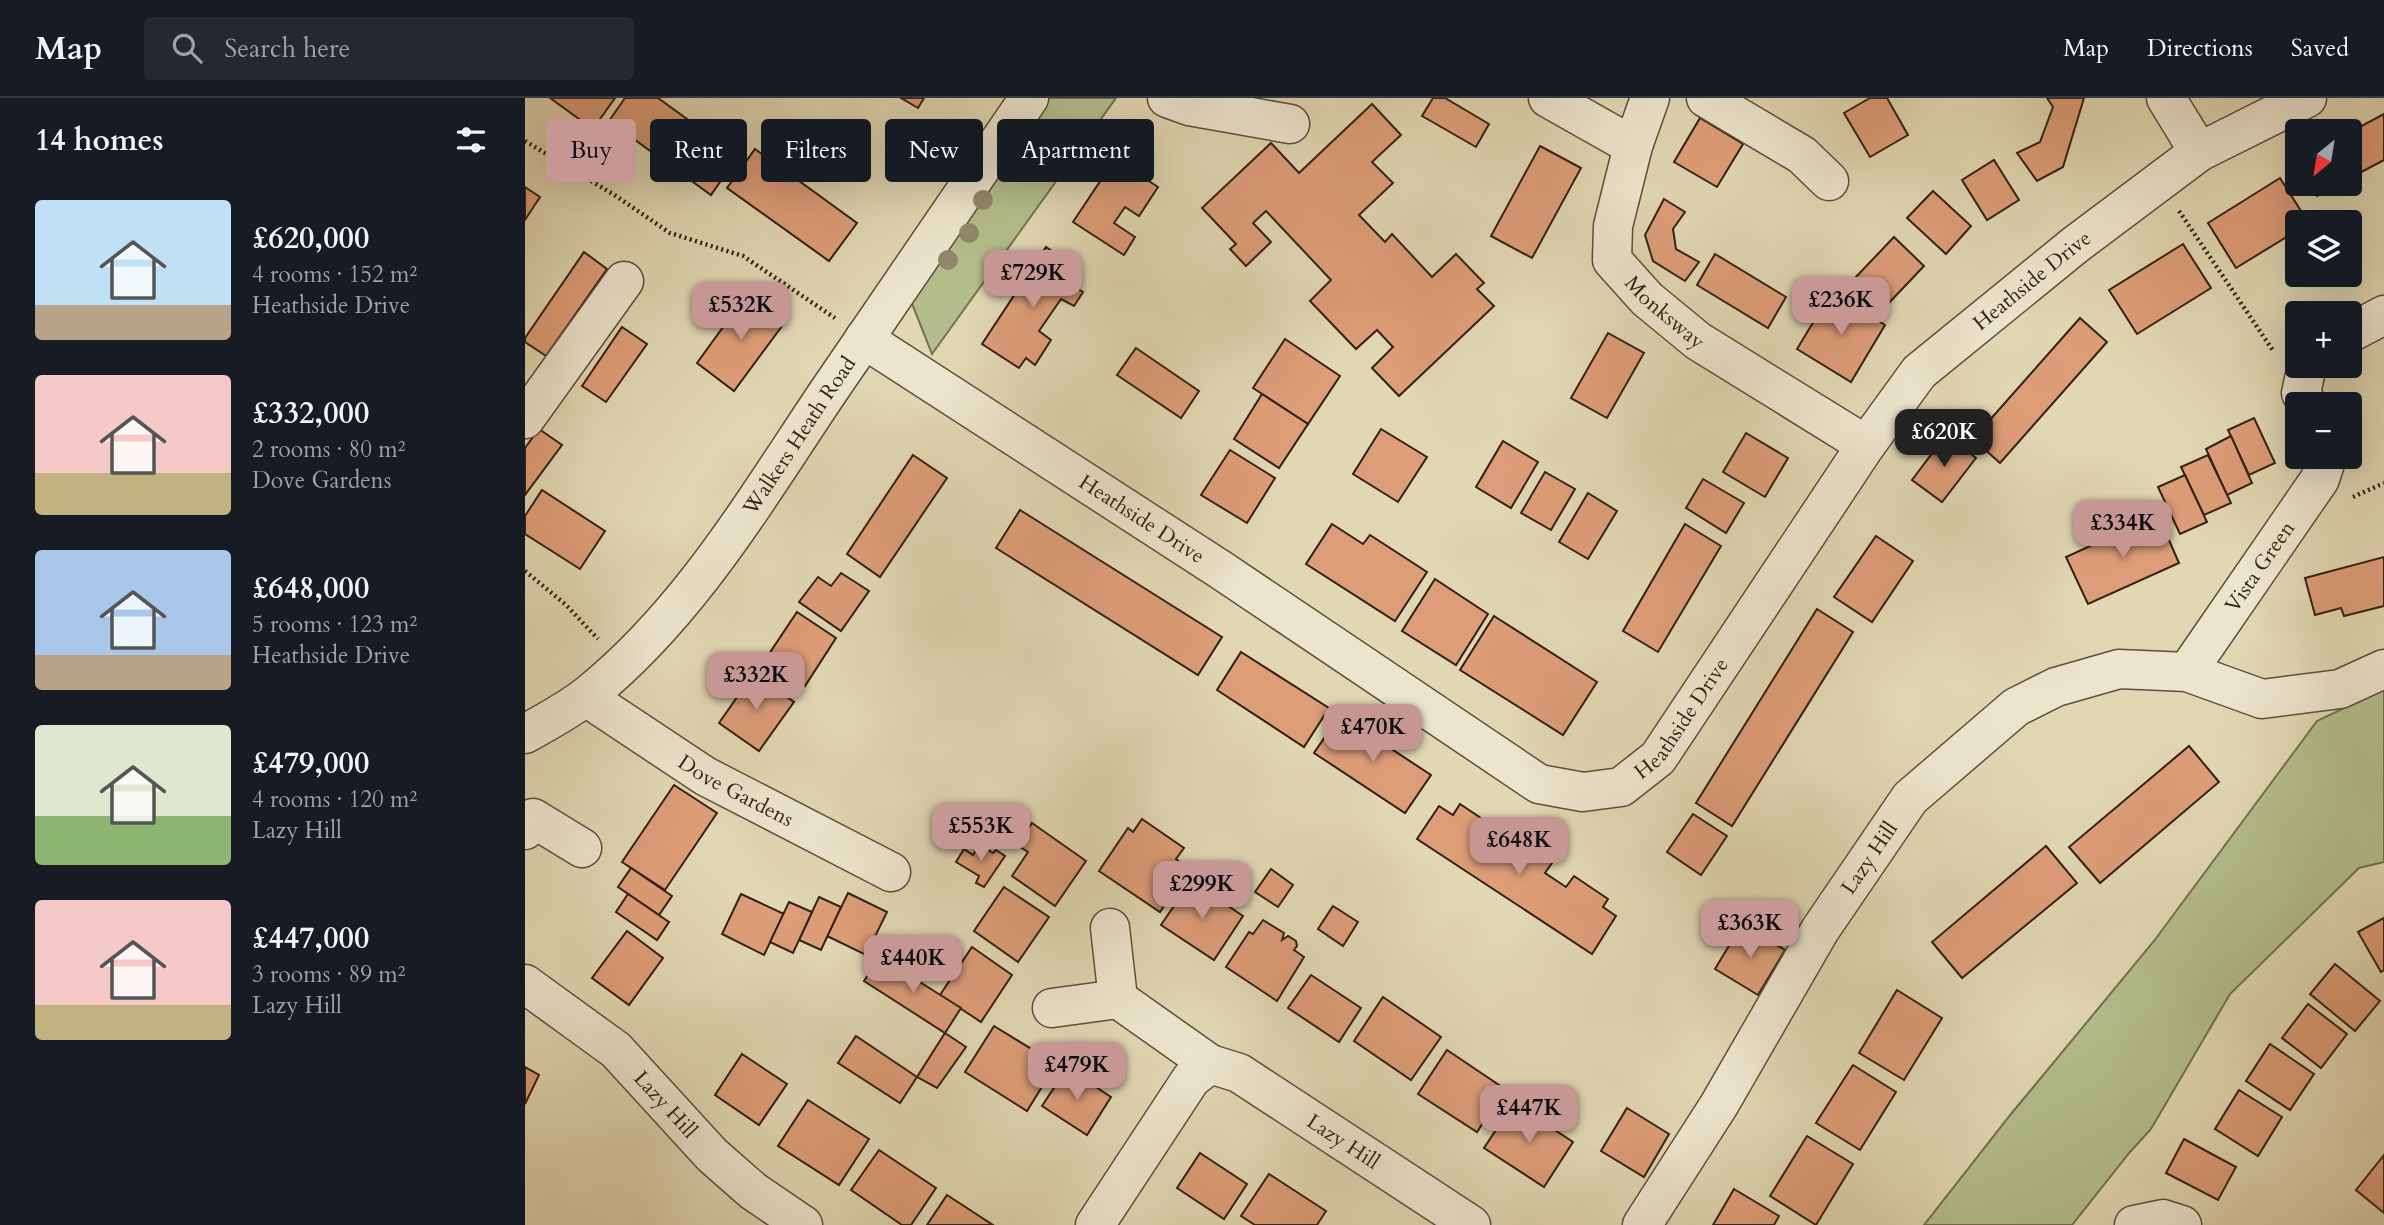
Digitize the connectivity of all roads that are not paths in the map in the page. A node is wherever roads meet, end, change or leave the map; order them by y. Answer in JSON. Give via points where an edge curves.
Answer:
{"nodes":[{"id":1,"x":1029,"y":98,"type":"edge"},
{"id":2,"x":1167,"y":98,"type":"edge"},
{"id":3,"x":1548,"y":98,"type":"edge"},
{"id":4,"x":1650,"y":98,"type":"edge"},
{"id":5,"x":1706,"y":98,"type":"edge"},
{"id":6,"x":2166,"y":98,"type":"edge"},
{"id":7,"x":2307,"y":98,"type":"edge"},
{"id":8,"x":1290,"y":124,"type":"dead end"},
{"id":9,"x":1633,"y":146,"type":"junction"},
{"id":10,"x":2200,"y":152,"type":"junction"},
{"id":11,"x":1829,"y":181,"type":"dead end"},
{"id":12,"x":624,"y":281,"type":"dead end"},
{"id":13,"x":864,"y":339,"type":"junction"},
{"id":14,"x":538,"y":377,"type":"edge"},
{"id":15,"x":525,"y":419,"type":"edge"},
{"id":16,"x":1866,"y":445,"type":"junction"},
{"id":17,"x":2323,"y":469,"type":"edge"},
{"id":18,"x":2384,"y":669,"type":"edge"},
{"id":19,"x":2187,"y":672,"type":"junction"},
{"id":20,"x":586,"y":697,"type":"junction"},
{"id":21,"x":525,"y":734,"type":"edge"},
{"id":22,"x":525,"y":830,"type":"edge"},
{"id":23,"x":582,"y":848,"type":"dead end"},
{"id":24,"x":891,"y":872,"type":"dead end"},
{"id":25,"x":1110,"y":928,"type":"dead end"},
{"id":26,"x":525,"y":984,"type":"edge"},
{"id":27,"x":1118,"y":999,"type":"junction"},
{"id":28,"x":1052,"y":1008,"type":"dead end"},
{"id":29,"x":1210,"y":1064,"type":"junction"},
{"id":30,"x":2134,"y":1224,"type":"edge"},
{"id":31,"x":803,"y":1225,"type":"edge"},
{"id":32,"x":1095,"y":1225,"type":"edge"},
{"id":33,"x":1471,"y":1225,"type":"edge"},
{"id":34,"x":1642,"y":1225,"type":"edge"},
{"id":35,"x":2182,"y":1225,"type":"edge"}],
"edges":[{"from":1,"to":13,"type":"street","name":"Walkers Heath Road"},
{"from":2,"to":8,"type":"street"},
{"from":3,"to":9,"type":"street"},
{"from":4,"to":9,"type":"street","name":"Monksway"},
{"from":5,"to":11,"type":"street","via":[[1802,155]]},
{"from":6,"to":10,"type":"street"},
{"from":7,"to":10,"type":"street","name":"Heathside Drive"},
{"from":9,"to":16,"type":"street","name":"Monksway","via":[[1613,226],[1612,260],[1647,299],[1699,341]]},
{"from":10,"to":16,"type":"street","name":"Heathside Drive","via":[[2075,245],[1919,373]]},
{"from":12,"to":14,"type":"street"},
{"from":13,"to":16,"type":"street","name":"Heathside Drive","via":[[1539,784],[1583,792],[1621,787],[1658,758]]},
{"from":13,"to":20,"type":"street","name":"Walkers Heath Road","via":[[743,522],[680,603],[623,665]]},
{"from":14,"to":15,"type":"street"},
{"from":17,"to":19,"type":"street","name":"Vista Green"},
{"from":18,"to":19,"type":"street","name":"Lazy Hill","via":[[2340,688],[2262,699]]},
{"from":19,"to":34,"type":"street","name":"Lazy Hill","via":[[2119,669],[2056,687],[2016,707],[1910,798],[1820,930],[1719,1105]]},
{"from":20,"to":21,"type":"street","name":"Walkers Heath Road"},
{"from":20,"to":24,"type":"street","name":"Dove Gardens","via":[[705,776]]},
{"from":22,"to":23,"type":"street","via":[[533,818]]},
{"from":25,"to":27,"type":"street"},
{"from":26,"to":31,"type":"street","name":"Lazy Hill","via":[[616,1050],[712,1155]]},
{"from":27,"to":28,"type":"street"},
{"from":27,"to":29,"type":"street","name":"Lazy Hill"},
{"from":29,"to":32,"type":"street","via":[[1191,1079]]},
{"from":29,"to":33,"type":"street","name":"Lazy Hill","via":[[1239,1073]]},
{"from":30,"to":35,"type":"street","via":[[2163,1219]]}]}
